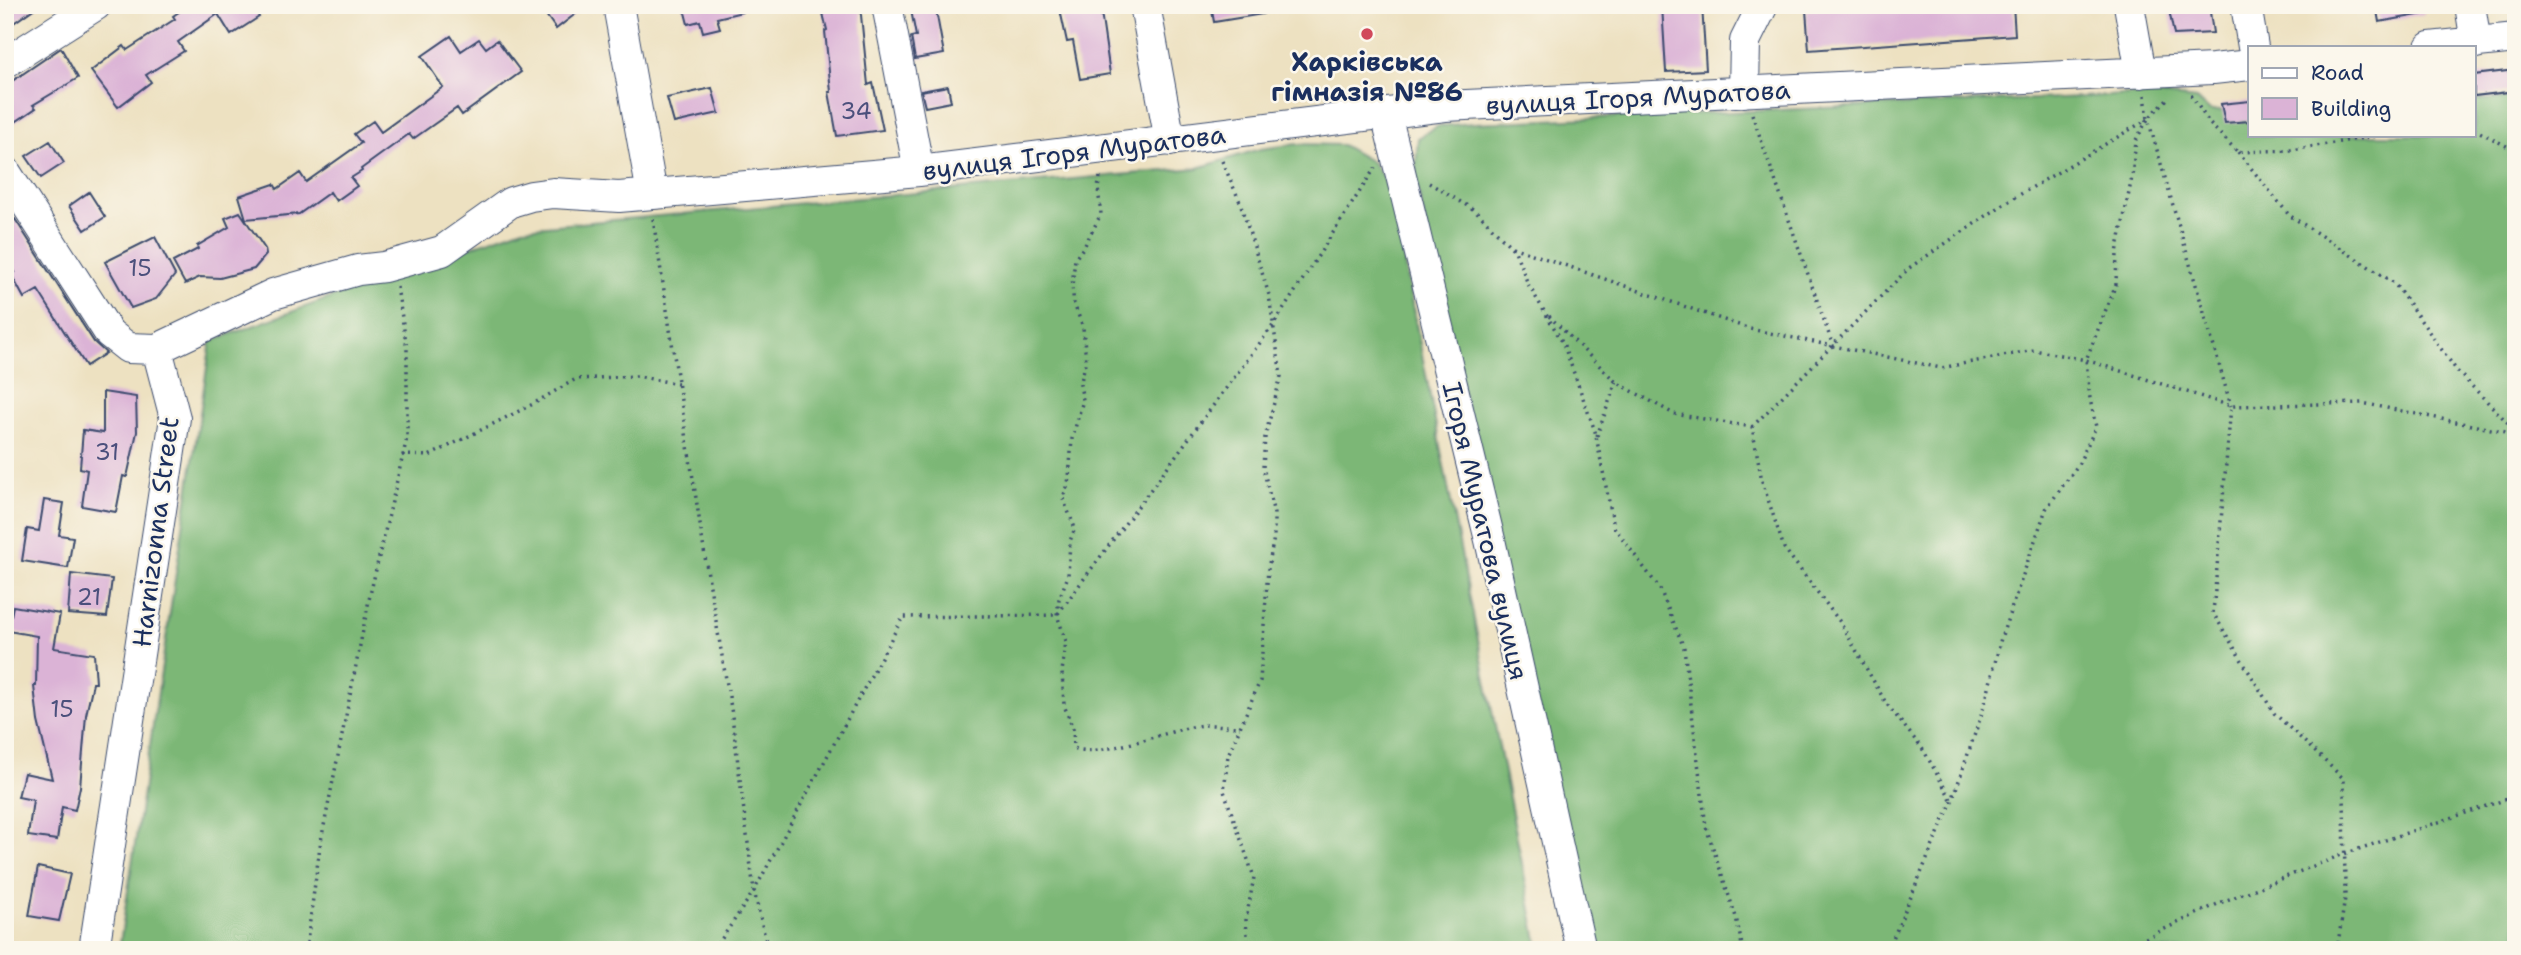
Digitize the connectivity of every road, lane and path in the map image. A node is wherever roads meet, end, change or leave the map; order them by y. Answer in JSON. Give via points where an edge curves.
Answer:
{"nodes":[{"id":1,"x":96,"y":5,"type":"edge"},
{"id":2,"x":618,"y":5,"type":"edge"},
{"id":3,"x":887,"y":5,"type":"edge"},
{"id":4,"x":1145,"y":5,"type":"edge"},
{"id":5,"x":1763,"y":5,"type":"edge"},
{"id":6,"x":2129,"y":5,"type":"edge"},
{"id":7,"x":2246,"y":5,"type":"edge"},
{"id":8,"x":2470,"y":5,"type":"edge"},
{"id":9,"x":2516,"y":38,"type":"edge"},
{"id":10,"x":2476,"y":43,"type":"junction"},
{"id":11,"x":2253,"y":46,"type":"edge"},
{"id":12,"x":2442,"y":46,"type":"edge"},
{"id":13,"x":5,"y":63,"type":"edge"},
{"id":14,"x":2248,"y":65,"type":"edge"},
{"id":15,"x":2176,"y":71,"type":"junction"},
{"id":16,"x":2141,"y":73,"type":"junction"},
{"id":17,"x":1744,"y":92,"type":"junction"},
{"id":18,"x":2148,"y":119,"type":"junction"},
{"id":19,"x":2476,"y":130,"type":"edge"},
{"id":20,"x":2375,"y":136,"type":"edge"},
{"id":21,"x":1393,"y":139,"type":"junction"},
{"id":22,"x":1170,"y":141,"type":"junction"},
{"id":23,"x":2516,"y":151,"type":"edge"},
{"id":24,"x":2238,"y":152,"type":"junction"},
{"id":25,"x":1222,"y":161,"type":"dead end"},
{"id":26,"x":919,"y":171,"type":"junction"},
{"id":27,"x":5,"y":172,"type":"edge"},
{"id":28,"x":1100,"y":177,"type":"dead end"},
{"id":29,"x":652,"y":194,"type":"junction"},
{"id":30,"x":1511,"y":247,"type":"junction"},
{"id":31,"x":388,"y":266,"type":"junction"},
{"id":32,"x":1545,"y":312,"type":"junction"},
{"id":33,"x":1273,"y":324,"type":"junction"},
{"id":34,"x":1833,"y":346,"type":"junction"},
{"id":35,"x":157,"y":349,"type":"junction"},
{"id":36,"x":2086,"y":360,"type":"junction"},
{"id":37,"x":1616,"y":382,"type":"junction"},
{"id":38,"x":679,"y":384,"type":"junction"},
{"id":39,"x":2231,"y":406,"type":"junction"},
{"id":40,"x":1752,"y":427,"type":"junction"},
{"id":41,"x":2516,"y":433,"type":"edge"},
{"id":42,"x":1596,"y":438,"type":"junction"},
{"id":43,"x":402,"y":455,"type":"junction"},
{"id":44,"x":1057,"y":615,"type":"junction"},
{"id":45,"x":1240,"y":727,"type":"junction"},
{"id":46,"x":2516,"y":796,"type":"edge"},
{"id":47,"x":1952,"y":801,"type":"junction"},
{"id":48,"x":2344,"y":854,"type":"junction"},
{"id":49,"x":754,"y":891,"type":"junction"},
{"id":50,"x":94,"y":950,"type":"edge"},
{"id":51,"x":306,"y":950,"type":"edge"},
{"id":52,"x":714,"y":950,"type":"edge"},
{"id":53,"x":768,"y":950,"type":"edge"},
{"id":54,"x":1248,"y":950,"type":"edge"},
{"id":55,"x":1581,"y":950,"type":"edge"},
{"id":56,"x":1743,"y":950,"type":"edge"},
{"id":57,"x":1888,"y":950,"type":"edge"},
{"id":58,"x":2120,"y":950,"type":"edge"},
{"id":59,"x":2337,"y":950,"type":"edge"}],
"edges":[{"from":1,"to":13,"type":"street"},
{"from":2,"to":29,"type":"street"},
{"from":3,"to":26,"type":"street"},
{"from":4,"to":22,"type":"street"},
{"from":5,"to":17,"type":"street","via":[[1745,41]]},
{"from":6,"to":16,"type":"street"},
{"from":7,"to":11,"type":"street"},
{"from":8,"to":10,"type":"street"},
{"from":9,"to":10,"type":"street"},
{"from":10,"to":12,"type":"street"},
{"from":14,"to":15,"type":"street","name":"вулиця Ігоря Муратова"},
{"from":15,"to":16,"type":"street","name":"вулиця Ігоря Муратова"},
{"from":15,"to":18,"type":"path","via":[[2170,96]]},
{"from":15,"to":24,"type":"path","via":[[2210,124]]},
{"from":16,"to":17,"type":"street","name":"вулиця Ігоря Муратова"},
{"from":17,"to":21,"type":"street","name":"вулиця Ігоря Муратова","via":[[1445,106]]},
{"from":17,"to":34,"type":"path"},
{"from":18,"to":34,"type":"path","via":[[2004,204],[1909,268]]},
{"from":18,"to":36,"type":"path","via":[[2136,140],[2116,284]]},
{"from":18,"to":39,"type":"path"},
{"from":19,"to":23,"type":"path"},
{"from":20,"to":24,"type":"path","via":[[2292,150]]},
{"from":21,"to":22,"type":"street","name":"вулиця Ігоря Муратова"},
{"from":21,"to":30,"type":"path"},
{"from":21,"to":33,"type":"path"},
{"from":21,"to":55,"type":"street","name":"Ігоря Муратова вулиця","via":[[1490,540]]},
{"from":22,"to":26,"type":"street","name":"вулиця Ігоря Муратова"},
{"from":24,"to":41,"type":"path","via":[[2290,215],[2394,283],[2457,371]]},
{"from":25,"to":33,"type":"path","via":[[1240,202],[1269,295]]},
{"from":26,"to":29,"type":"street","name":"вулиця Ігоря Муратова"},
{"from":27,"to":35,"type":"street","via":[[109,333],[128,348]]},
{"from":28,"to":44,"type":"path","via":[[1101,214],[1075,259],[1072,286],[1086,361],[1080,385],[1083,400],[1062,496],[1075,528]]},
{"from":29,"to":31,"type":"street","via":[[531,196],[511,202],[442,251]]},
{"from":29,"to":38,"type":"path"},
{"from":30,"to":32,"type":"path"},
{"from":30,"to":34,"type":"path","via":[[1750,329]]},
{"from":31,"to":35,"type":"street","via":[[273,294]]},
{"from":31,"to":43,"type":"path","via":[[399,292],[407,348],[407,438]]},
{"from":32,"to":37,"type":"path"},
{"from":32,"to":42,"type":"path","via":[[1563,343]]},
{"from":33,"to":44,"type":"path"},
{"from":33,"to":45,"type":"path","via":[[1281,376],[1265,438],[1263,467],[1274,514],[1274,537],[1260,681]]},
{"from":34,"to":36,"type":"path","via":[[1941,368],[2034,350]]},
{"from":34,"to":40,"type":"path"},
{"from":35,"to":50,"type":"street","name":"Harnizonna Street","via":[[175,418]]},
{"from":36,"to":39,"type":"path"},
{"from":36,"to":47,"type":"path","via":[[2096,427],[2078,465],[2046,509]]},
{"from":37,"to":40,"type":"path","via":[[1674,414]]},
{"from":37,"to":42,"type":"path"},
{"from":38,"to":43,"type":"path","via":[[637,376],[576,379],[429,456]]},
{"from":38,"to":49,"type":"path","via":[[732,708]]},
{"from":39,"to":41,"type":"path","via":[[2362,403]]},
{"from":39,"to":48,"type":"path","via":[[2213,613],[2274,713],[2344,779]]},
{"from":40,"to":47,"type":"path","via":[[1762,481],[1784,548],[1840,622],[1886,703],[1924,751]]},
{"from":42,"to":56,"type":"path","via":[[1614,527],[1660,589],[1684,648],[1706,827]]},
{"from":43,"to":51,"type":"path","via":[[320,846]]},
{"from":44,"to":45,"type":"path","via":[[1066,640],[1064,705],[1074,748],[1107,748],[1207,724]]},
{"from":44,"to":49,"type":"path","via":[[903,617]]},
{"from":45,"to":54,"type":"path","via":[[1228,755],[1224,791],[1254,877],[1246,920]]},
{"from":46,"to":48,"type":"path"},
{"from":47,"to":57,"type":"path"},
{"from":48,"to":58,"type":"path","via":[[2222,902]]},
{"from":48,"to":59,"type":"path","via":[[2345,898]]},
{"from":49,"to":52,"type":"path"},
{"from":49,"to":53,"type":"path"}]}
